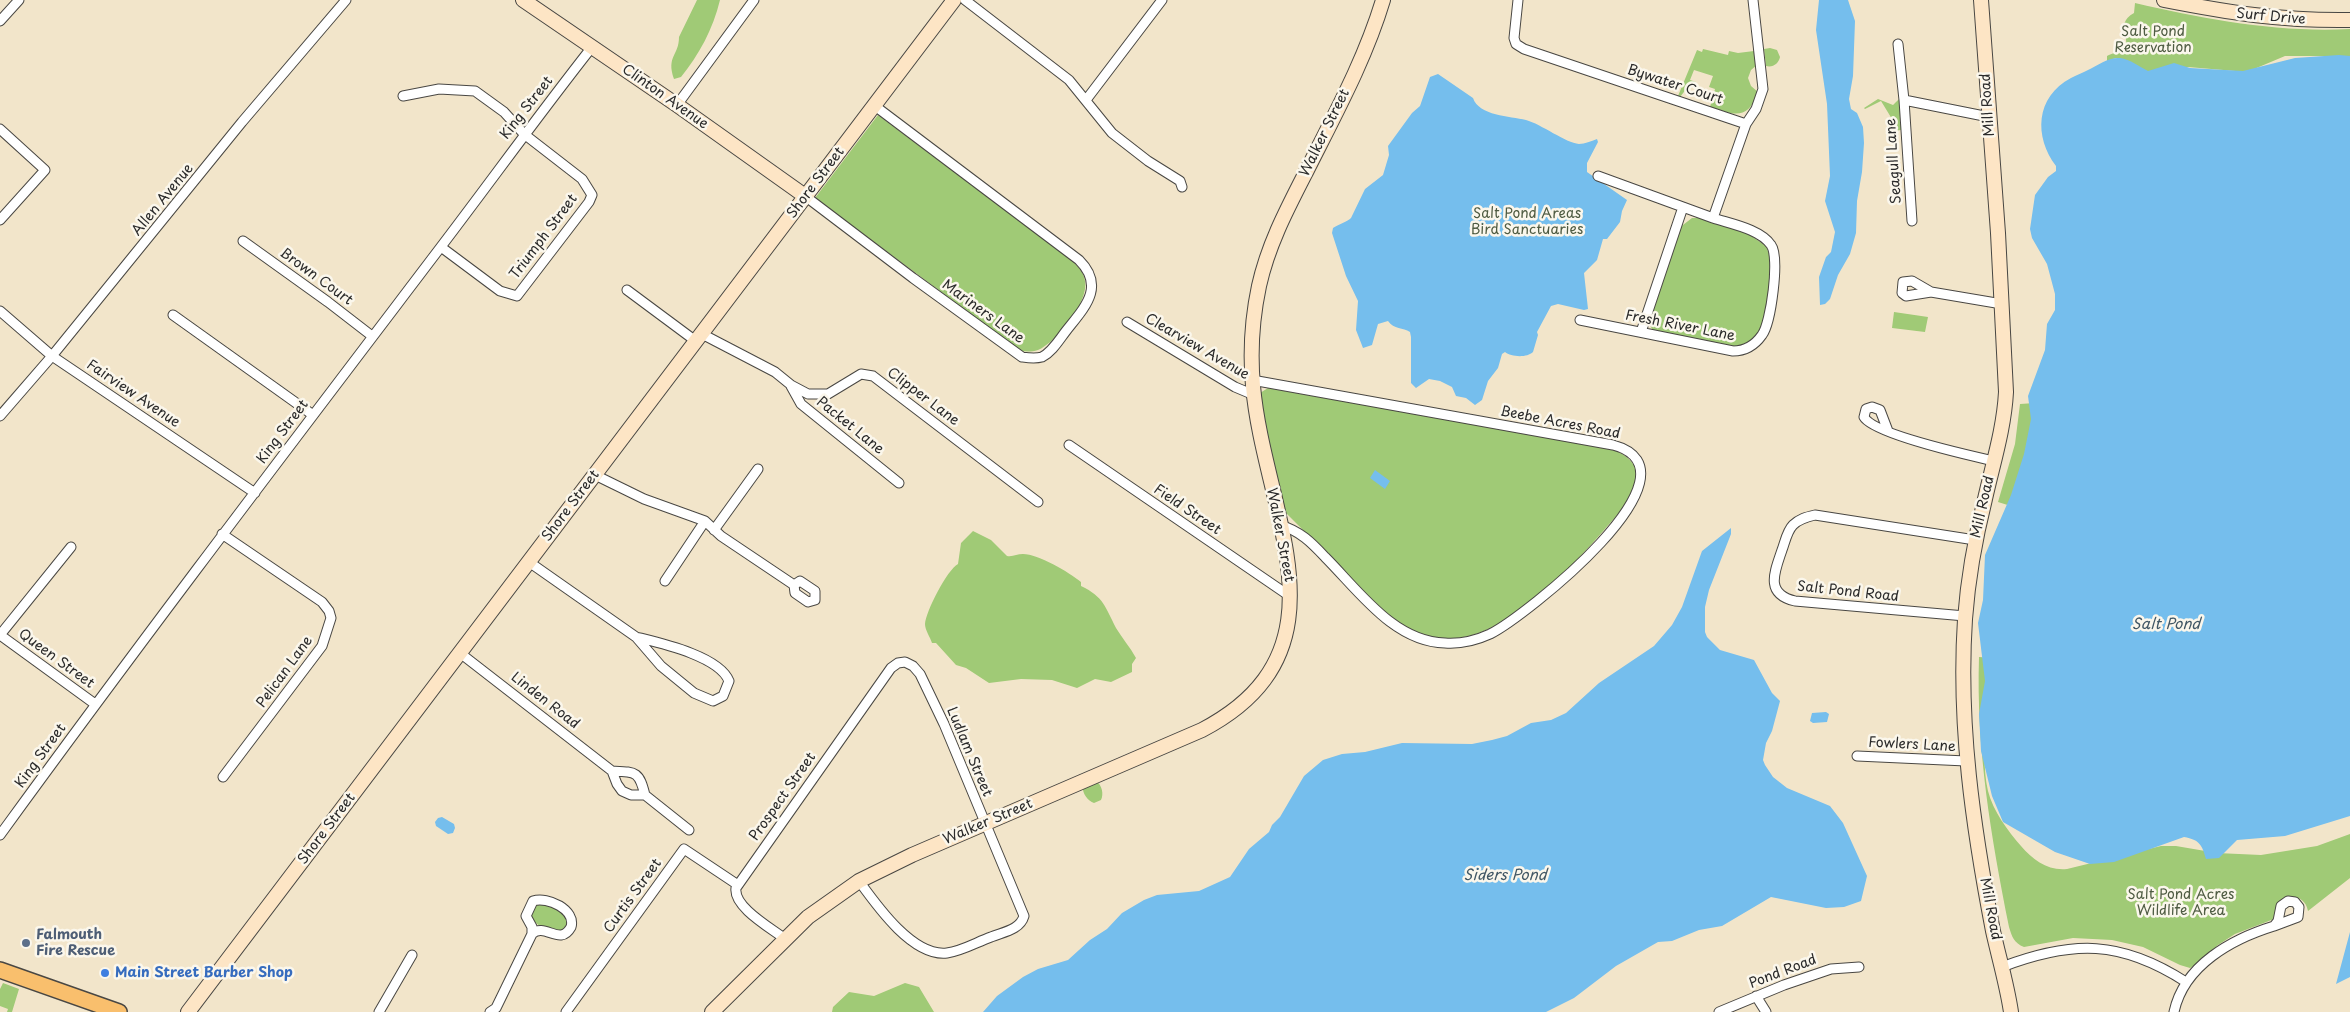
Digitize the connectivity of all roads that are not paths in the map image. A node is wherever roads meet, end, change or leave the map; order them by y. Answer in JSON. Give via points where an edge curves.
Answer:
{"nodes":[{"id":1,"x":20,"y":0,"type":"edge"},
{"id":2,"x":346,"y":0,"type":"edge"},
{"id":3,"x":523,"y":0,"type":"edge"},
{"id":4,"x":754,"y":0,"type":"edge"},
{"id":5,"x":954,"y":0,"type":"edge"},
{"id":6,"x":966,"y":0,"type":"edge"},
{"id":7,"x":1162,"y":0,"type":"edge"},
{"id":8,"x":1383,"y":0,"type":"edge"},
{"id":9,"x":1518,"y":0,"type":"edge"},
{"id":10,"x":1753,"y":0,"type":"edge"},
{"id":11,"x":1981,"y":0,"type":"edge"},
{"id":12,"x":2164,"y":0,"type":"edge"},
{"id":13,"x":2350,"y":20,"type":"edge"},
{"id":14,"x":0,"y":21,"type":"edge"},
{"id":15,"x":1898,"y":44,"type":"dead end"},
{"id":16,"x":592,"y":47,"type":"junction"},
{"id":17,"x":403,"y":96,"type":"dead end"},
{"id":18,"x":1086,"y":100,"type":"junction"},
{"id":19,"x":1904,"y":100,"type":"junction"},
{"id":20,"x":678,"y":105,"type":"junction"},
{"id":21,"x":875,"y":106,"type":"junction"},
{"id":22,"x":1989,"y":118,"type":"junction"},
{"id":23,"x":1746,"y":124,"type":"junction"},
{"id":24,"x":0,"y":128,"type":"edge"},
{"id":25,"x":524,"y":134,"type":"junction"},
{"id":26,"x":1598,"y":176,"type":"dead end"},
{"id":27,"x":1182,"y":187,"type":"dead end"},
{"id":28,"x":805,"y":196,"type":"junction"},
{"id":29,"x":1683,"y":207,"type":"junction"},
{"id":30,"x":1713,"y":218,"type":"junction"},
{"id":31,"x":0,"y":220,"type":"edge"},
{"id":32,"x":1912,"y":221,"type":"dead end"},
{"id":33,"x":242,"y":241,"type":"dead end"},
{"id":34,"x":441,"y":247,"type":"junction"},
{"id":35,"x":626,"y":290,"type":"dead end"},
{"id":36,"x":1931,"y":292,"type":"dead end"},
{"id":37,"x":2002,"y":304,"type":"junction"},
{"id":38,"x":0,"y":311,"type":"edge"},
{"id":39,"x":173,"y":314,"type":"dead end"},
{"id":40,"x":1580,"y":320,"type":"dead end"},
{"id":41,"x":1128,"y":322,"type":"dead end"},
{"id":42,"x":1641,"y":332,"type":"junction"},
{"id":43,"x":372,"y":336,"type":"junction"},
{"id":44,"x":699,"y":338,"type":"junction"},
{"id":45,"x":52,"y":356,"type":"junction"},
{"id":46,"x":1252,"y":380,"type":"junction"},
{"id":47,"x":791,"y":385,"type":"junction"},
{"id":48,"x":1254,"y":395,"type":"junction"},
{"id":49,"x":313,"y":415,"type":"junction"},
{"id":50,"x":0,"y":416,"type":"edge"},
{"id":51,"x":1888,"y":431,"type":"dead end"},
{"id":52,"x":1069,"y":445,"type":"dead end"},
{"id":53,"x":1994,"y":461,"type":"junction"},
{"id":54,"x":758,"y":469,"type":"dead end"},
{"id":55,"x":595,"y":474,"type":"junction"},
{"id":56,"x":899,"y":483,"type":"dead end"},
{"id":57,"x":255,"y":493,"type":"junction"},
{"id":58,"x":1038,"y":502,"type":"dead end"},
{"id":59,"x":705,"y":521,"type":"junction"},
{"id":60,"x":1280,"y":525,"type":"junction"},
{"id":61,"x":714,"y":530,"type":"junction"},
{"id":62,"x":222,"y":534,"type":"junction"},
{"id":63,"x":1976,"y":540,"type":"junction"},
{"id":64,"x":70,"y":546,"type":"dead end"},
{"id":65,"x":529,"y":562,"type":"junction"},
{"id":66,"x":665,"y":580,"type":"dead end"},
{"id":67,"x":794,"y":585,"type":"dead end"},
{"id":68,"x":1291,"y":597,"type":"junction"},
{"id":69,"x":1965,"y":616,"type":"junction"},
{"id":70,"x":0,"y":635,"type":"edge"},
{"id":71,"x":636,"y":637,"type":"junction"},
{"id":72,"x":460,"y":653,"type":"junction"},
{"id":73,"x":898,"y":663,"type":"joint"},
{"id":74,"x":95,"y":704,"type":"junction"},
{"id":75,"x":1857,"y":756,"type":"dead end"},
{"id":76,"x":1966,"y":761,"type":"junction"},
{"id":77,"x":612,"y":771,"type":"junction"},
{"id":78,"x":223,"y":777,"type":"dead end"},
{"id":79,"x":645,"y":795,"type":"junction"},
{"id":80,"x":984,"y":823,"type":"junction"},
{"id":81,"x":689,"y":830,"type":"dead end"},
{"id":82,"x":0,"y":835,"type":"edge"},
{"id":83,"x":859,"y":881,"type":"junction"},
{"id":84,"x":738,"y":885,"type":"junction"},
{"id":85,"x":2274,"y":926,"type":"dead end"},
{"id":86,"x":532,"y":934,"type":"junction"},
{"id":87,"x":785,"y":939,"type":"junction"},
{"id":88,"x":412,"y":955,"type":"dead end"},
{"id":89,"x":1859,"y":967,"type":"dead end"},
{"id":90,"x":2002,"y":967,"type":"junction"},
{"id":91,"x":0,"y":970,"type":"edge"},
{"id":92,"x":2186,"y":982,"type":"junction"},
{"id":93,"x":1756,"y":996,"type":"junction"},
{"id":94,"x":119,"y":1012,"type":"edge"},
{"id":95,"x":188,"y":1012,"type":"edge"},
{"id":96,"x":379,"y":1012,"type":"edge"},
{"id":97,"x":490,"y":1012,"type":"edge"},
{"id":98,"x":566,"y":1012,"type":"edge"},
{"id":99,"x":712,"y":1012,"type":"edge"},
{"id":100,"x":1719,"y":1012,"type":"edge"},
{"id":101,"x":1766,"y":1012,"type":"edge"},
{"id":102,"x":2011,"y":1012,"type":"edge"},
{"id":103,"x":2174,"y":1012,"type":"edge"}],
"edges":[{"from":1,"to":14,"type":"street"},
{"from":2,"to":45,"type":"street","name":"Allen Avenue","via":[[242,122]]},
{"from":3,"to":16,"type":"street","name":"Clinton Avenue"},
{"from":4,"to":20,"type":"street"},
{"from":5,"to":21,"type":"street","name":"Shore Street"},
{"from":6,"to":18,"type":"street","via":[[1062,74]]},
{"from":7,"to":18,"type":"street"},
{"from":8,"to":46,"type":"street","name":"Walker Street","via":[[1366,48],[1270,249],[1255,308]]},
{"from":9,"to":23,"type":"street","name":"Bywater Court","via":[[1514,38],[1516,44],[1524,49]]},
{"from":10,"to":23,"type":"street","via":[[1763,89]]},
{"from":11,"to":22,"type":"street","name":"Mill Road"},
{"from":12,"to":13,"type":"street","name":"Surf Drive","via":[[2246,16]]},
{"from":15,"to":19,"type":"street","name":"Seagull Lane"},
{"from":16,"to":20,"type":"street","name":"Clinton Avenue"},
{"from":16,"to":25,"type":"street","name":"King Street"},
{"from":17,"to":25,"type":"street","via":[[439,89],[475,91],[504,112]]},
{"from":18,"to":27,"type":"street","via":[[1112,133],[1180,181]]},
{"from":19,"to":22,"type":"street","name":"Seagull Lane"},
{"from":19,"to":32,"type":"street","name":"Seagull Lane"},
{"from":20,"to":28,"type":"street","name":"Clinton Avenue"},
{"from":21,"to":28,"type":"street","name":"Shore Street"},
{"from":21,"to":28,"type":"street","name":"Mariners Lane","via":[[1079,260],[1091,281],[1090,297],[1084,309],[1046,354],[1035,358],[1022,357]]},
{"from":22,"to":37,"type":"street","name":"Mill Road"},
{"from":23,"to":30,"type":"street"},
{"from":24,"to":31,"type":"street","via":[[44,170]]},
{"from":25,"to":34,"type":"street","name":"King Street"},
{"from":25,"to":34,"type":"street","name":"Triumph Street","via":[[582,179],[592,195],[589,202],[517,296],[500,291]]},
{"from":26,"to":29,"type":"street","name":"Fresh River Lane"},
{"from":28,"to":44,"type":"street","name":"Shore Street"},
{"from":29,"to":30,"type":"street","name":"Fresh River Lane"},
{"from":29,"to":42,"type":"street"},
{"from":30,"to":42,"type":"street","name":"Fresh River Lane","via":[[1759,235],[1773,248],[1772,290],[1763,335],[1749,347],[1733,351]]},
{"from":33,"to":43,"type":"street","name":"Brown Court"},
{"from":34,"to":43,"type":"street","name":"King Street"},
{"from":35,"to":44,"type":"street","name":"Clipper Lane"},
{"from":36,"to":37,"type":"street"},
{"from":37,"to":53,"type":"street","name":"Mill Road","via":[[2006,395]]},
{"from":38,"to":45,"type":"street","name":"Fairview Avenue"},
{"from":39,"to":49,"type":"street"},
{"from":40,"to":42,"type":"street","name":"Fresh River Lane"},
{"from":41,"to":48,"type":"street","name":"Clearview Avenue","via":[[1235,387]]},
{"from":43,"to":49,"type":"street","name":"King Street"},
{"from":44,"to":47,"type":"street","name":"Clipper Lane","via":[[775,372]]},
{"from":44,"to":55,"type":"street","name":"Shore Street"},
{"from":45,"to":50,"type":"street","name":"Allen Avenue"},
{"from":45,"to":57,"type":"street","name":"Fairview Avenue"},
{"from":46,"to":48,"type":"street","name":"Walker Street"},
{"from":46,"to":60,"type":"street","name":"Beebe Acres Road","via":[[1613,445],[1634,455],[1641,469],[1640,486],[1631,506],[1586,558],[1522,614],[1488,635],[1460,642],[1421,639],[1398,628],[1304,536]]},
{"from":47,"to":56,"type":"street","name":"Packet Lane","via":[[801,404]]},
{"from":47,"to":58,"type":"street","name":"Clipper Lane","via":[[808,394],[828,394],[861,374],[873,376]]},
{"from":48,"to":60,"type":"street","name":"Walker Street"},
{"from":49,"to":57,"type":"street","name":"King Street"},
{"from":51,"to":53,"type":"street","via":[[1928,445]]},
{"from":52,"to":68,"type":"street","name":"Field Street"},
{"from":53,"to":63,"type":"street","name":"Mill Road"},
{"from":54,"to":61,"type":"street"},
{"from":55,"to":59,"type":"street","via":[[644,499]]},
{"from":55,"to":65,"type":"street","name":"Shore Street"},
{"from":57,"to":62,"type":"street","name":"King Street"},
{"from":59,"to":61,"type":"street"},
{"from":59,"to":66,"type":"street"},
{"from":60,"to":68,"type":"street","name":"Walker Street"},
{"from":61,"to":67,"type":"street"},
{"from":62,"to":74,"type":"street","name":"King Street"},
{"from":62,"to":78,"type":"street","name":"Pelican Lane","via":[[322,602],[331,618],[322,646]]},
{"from":63,"to":69,"type":"street","name":"Mill Road"},
{"from":63,"to":69,"type":"street","name":"Salt Pond Road","via":[[1815,515],[1799,520],[1791,528],[1774,574],[1777,590],[1795,601]]},
{"from":64,"to":70,"type":"street"},
{"from":65,"to":71,"type":"street"},
{"from":65,"to":72,"type":"street","name":"Shore Street"},
{"from":68,"to":80,"type":"street","name":"Walker Street","via":[[1289,622],[1276,661],[1255,691],[1233,712],[1188,737]]},
{"from":69,"to":76,"type":"street","name":"Mill Road","via":[[1962,686]]},
{"from":70,"to":74,"type":"street","name":"Queen Street"},
{"from":71,"to":71,"type":"street","via":[[674,647],[716,666],[729,681],[723,696],[713,701],[694,694],[661,666]]},
{"from":72,"to":77,"type":"street","name":"Linden Road"},
{"from":72,"to":95,"type":"street","name":"Shore Street"},
{"from":73,"to":80,"type":"street","name":"Ludlam Street","via":[[910,664],[920,674]]},
{"from":73,"to":84,"type":"street","name":"Prospect Street","via":[[858,712]]},
{"from":74,"to":82,"type":"street","name":"King Street"},
{"from":75,"to":76,"type":"street","name":"Fowlers Lane"},
{"from":76,"to":90,"type":"street","name":"Mill Road","via":[[1979,851]]},
{"from":77,"to":79,"type":"street","name":"Linden Road","via":[[622,792]]},
{"from":77,"to":79,"type":"street","name":"Linden Road","via":[[631,771],[638,775]]},
{"from":79,"to":81,"type":"street","name":"Linden Road"},
{"from":80,"to":83,"type":"street","name":"Walker Street"},
{"from":80,"to":83,"type":"street","name":"Ludlam Street","via":[[1023,910],[1022,921],[1017,927],[954,951],[933,952],[904,934]]},
{"from":83,"to":87,"type":"street","name":"Walker Street","via":[[823,905]]},
{"from":84,"to":87,"type":"street","via":[[735,894],[738,903]]},
{"from":84,"to":98,"type":"street","name":"Curtis Street","via":[[684,849]]},
{"from":85,"to":92,"type":"street","via":[[2228,945]]},
{"from":86,"to":86,"type":"street","via":[[526,916],[533,902],[543,900],[571,916],[571,928],[563,936],[539,930]]},
{"from":86,"to":97,"type":"street","via":[[496,1008]]},
{"from":87,"to":99,"type":"street","name":"Walker Street"},
{"from":88,"to":96,"type":"street"},
{"from":89,"to":93,"type":"street","name":"Pond Road","via":[[1831,969]]},
{"from":90,"to":92,"type":"street","via":[[2064,950],[2104,949],[2146,959]]},
{"from":90,"to":102,"type":"street","name":"Mill Road"},
{"from":91,"to":94,"type":"main road","via":[[85,1005]]},
{"from":92,"to":103,"type":"street"},
{"from":93,"to":100,"type":"street","name":"Pond Road"},
{"from":93,"to":101,"type":"street"}]}
